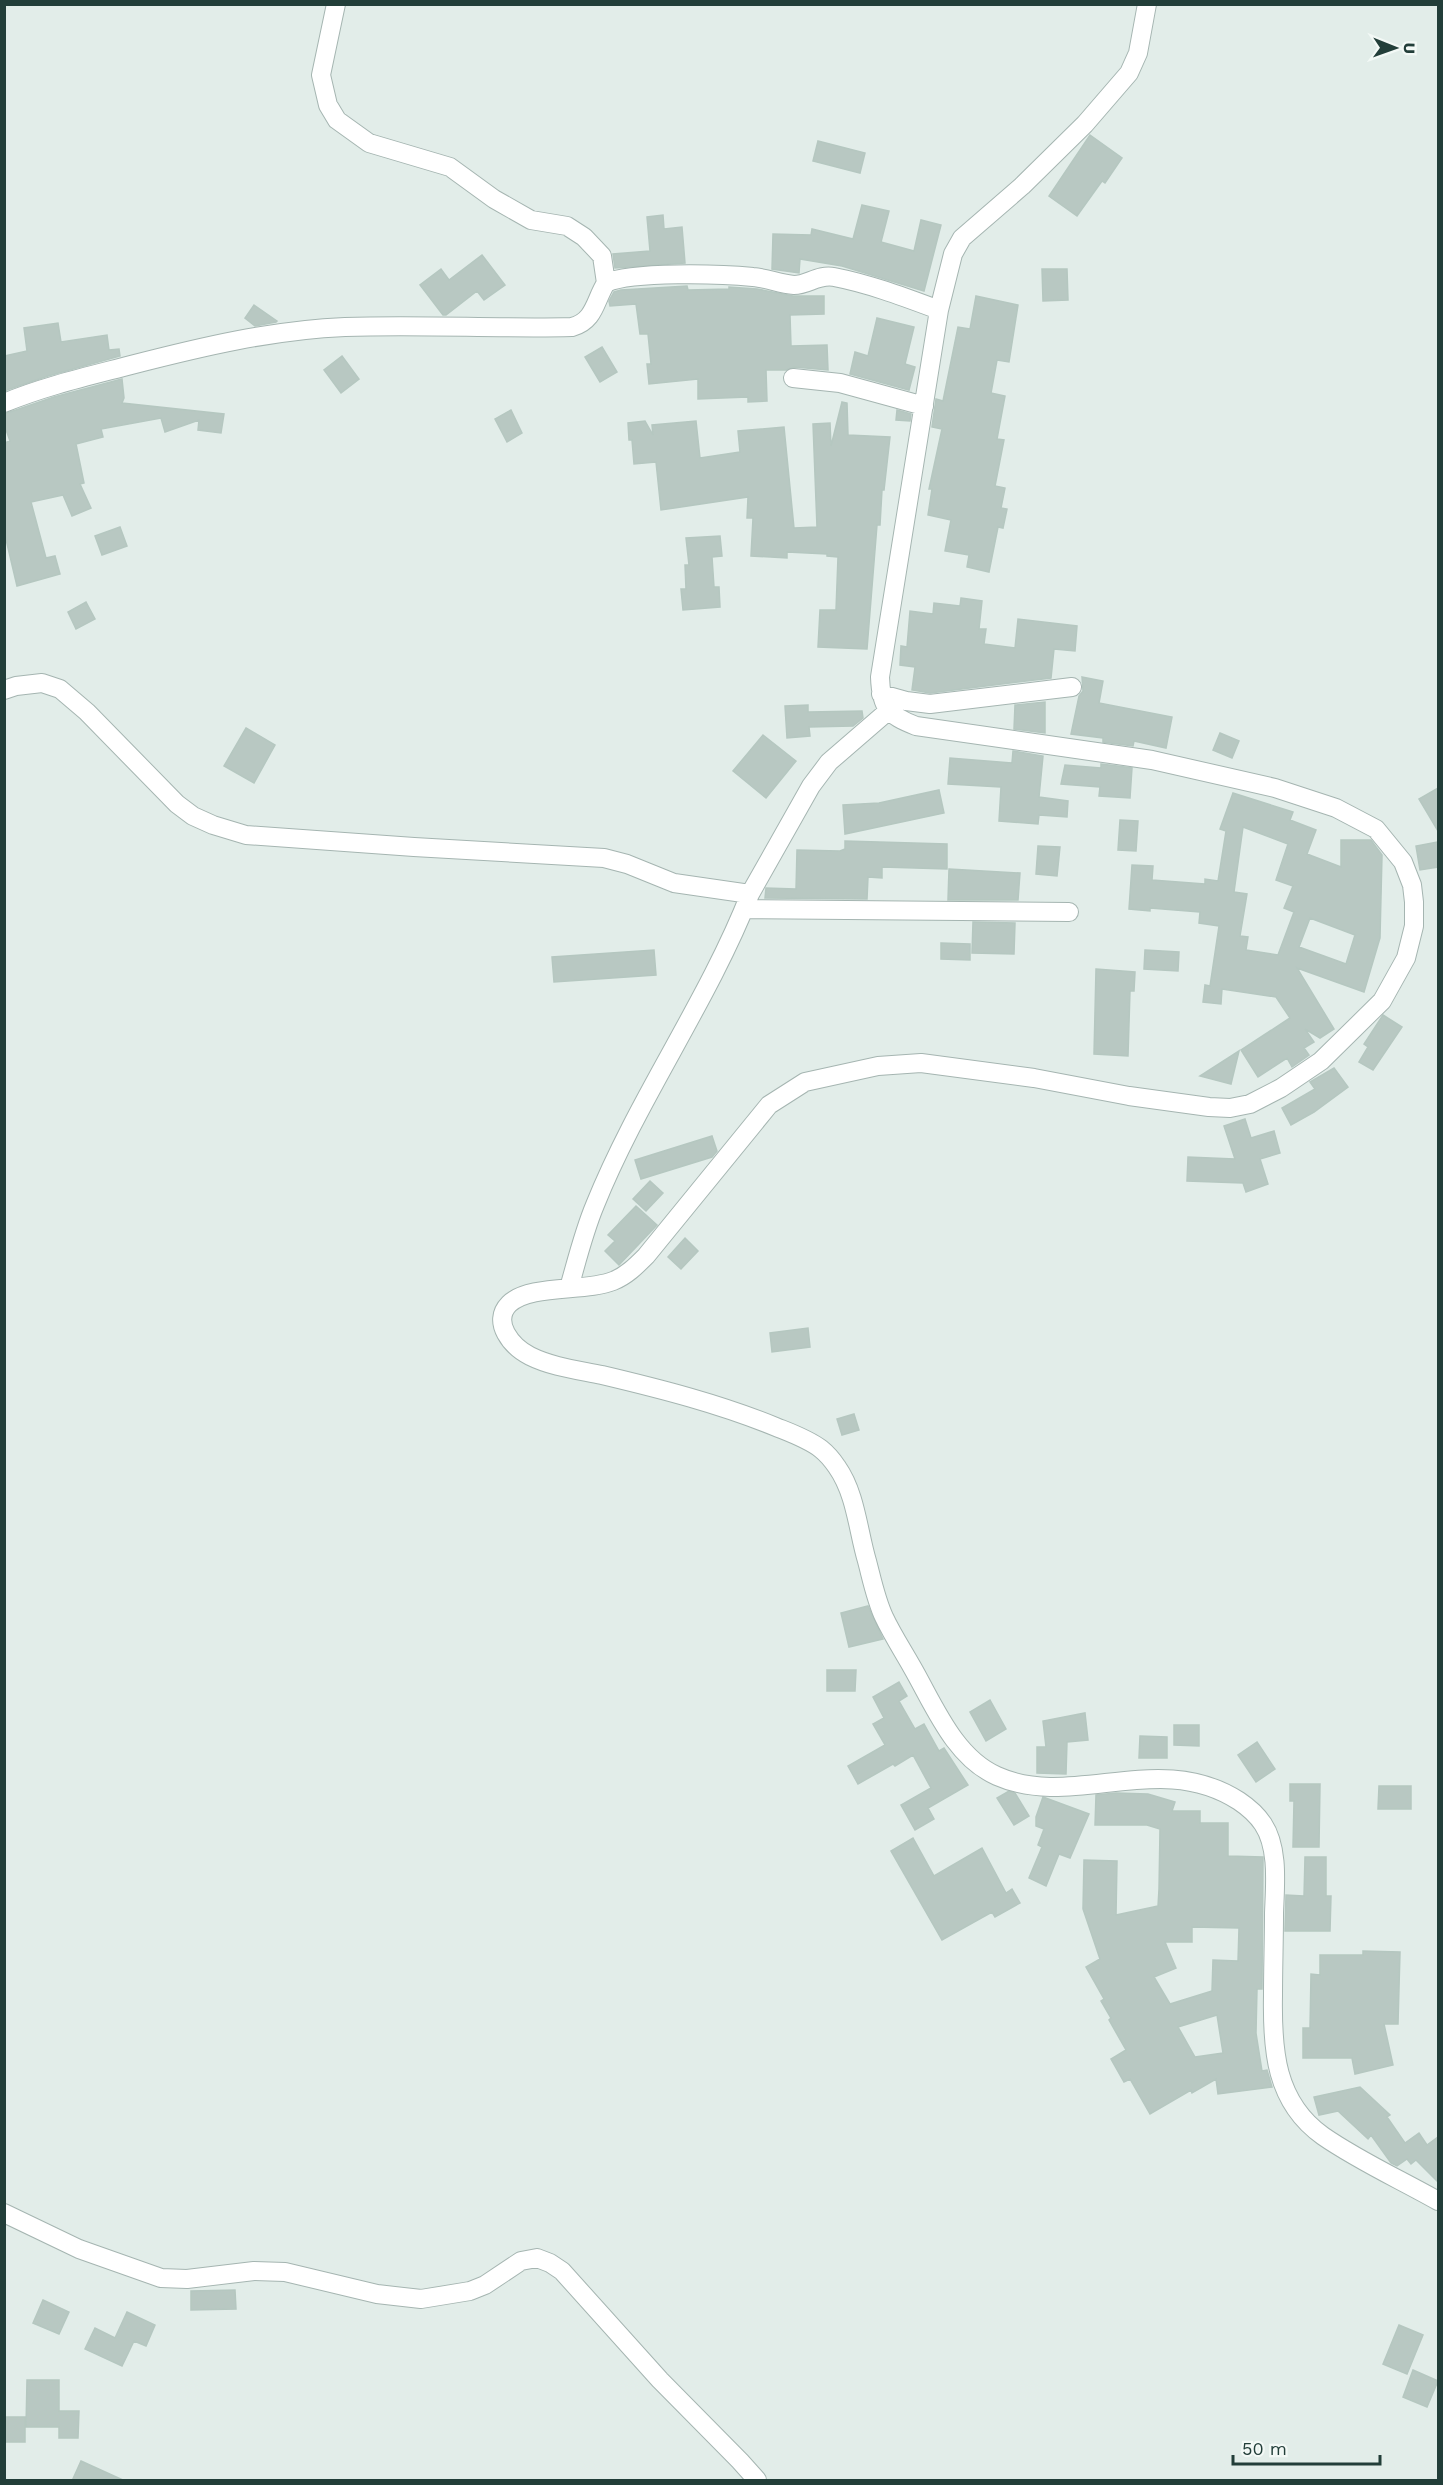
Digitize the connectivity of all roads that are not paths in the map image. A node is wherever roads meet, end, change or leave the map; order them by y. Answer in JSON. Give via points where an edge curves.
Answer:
{"nodes":[{"id":1,"x":336,"y":4,"type":"edge"},
{"id":2,"x":1147,"y":4,"type":"edge"},
{"id":3,"x":606,"y":282,"type":"junction"},
{"id":4,"x":939,"y":310,"type":"junction"},
{"id":5,"x":793,"y":378,"type":"dead end"},
{"id":6,"x":4,"y":403,"type":"edge"},
{"id":7,"x":924,"y":406,"type":"junction"},
{"id":8,"x":1072,"y":687,"type":"dead end"},
{"id":9,"x":4,"y":690,"type":"edge"},
{"id":10,"x":884,"y":703,"type":"junction"},
{"id":11,"x":748,"y":902,"type":"junction"},
{"id":12,"x":1070,"y":912,"type":"dead end"},
{"id":13,"x":569,"y":1288,"type":"junction"},
{"id":14,"x":1438,"y":2201,"type":"edge"},
{"id":15,"x":4,"y":2212,"type":"edge"},
{"id":16,"x":757,"y":2481,"type":"edge"}],
"edges":[{"from":1,"to":3,"type":"street","via":[[321,75],[328,105],[337,120],[369,143],[450,167],[531,220],[567,226],[602,256]]},
{"from":2,"to":4,"type":"street","via":[[1138,53],[1129,73],[1078,132],[962,238],[952,254]]},
{"from":3,"to":4,"type":"street","via":[[658,275],[755,277],[799,285],[831,276],[877,287]]},
{"from":3,"to":6,"type":"street","via":[[589,318],[572,327],[354,327],[275,333],[202,347]]},
{"from":4,"to":7,"type":"street"},
{"from":5,"to":7,"type":"street","via":[[840,382]]},
{"from":7,"to":10,"type":"street","via":[[880,677]]},
{"from":8,"to":10,"type":"street","via":[[930,704]]},
{"from":9,"to":11,"type":"street","via":[[55,685],[87,712],[177,804],[203,820],[246,835],[604,858],[674,883]]},
{"from":10,"to":11,"type":"street","via":[[811,786]]},
{"from":10,"to":13,"type":"street","via":[[897,719],[916,726],[1152,760],[1275,788],[1336,808],[1376,829],[1403,862],[1414,902],[1414,926],[1406,958],[1383,1001],[1321,1061],[1250,1104],[1209,1107],[921,1063],[878,1066],[805,1082],[769,1105],[628,1273],[612,1282]]},
{"from":11,"to":12,"type":"street"},
{"from":11,"to":13,"type":"street","via":[[594,1205]]},
{"from":13,"to":14,"type":"street","via":[[511,1301],[502,1322],[513,1344],[548,1363],[651,1387],[748,1416],[822,1449],[839,1470],[851,1496],[883,1615],[952,1737],[993,1775],[1015,1783],[1064,1785],[1177,1779],[1225,1792],[1249,1808],[1264,1825],[1272,1845],[1272,2026],[1280,2083],[1295,2109],[1321,2135]]},
{"from":15,"to":16,"type":"street","via":[[79,2248],[161,2278],[285,2272],[377,2294],[421,2299],[470,2291],[521,2261],[537,2259],[550,2263],[562,2271]]}]}
